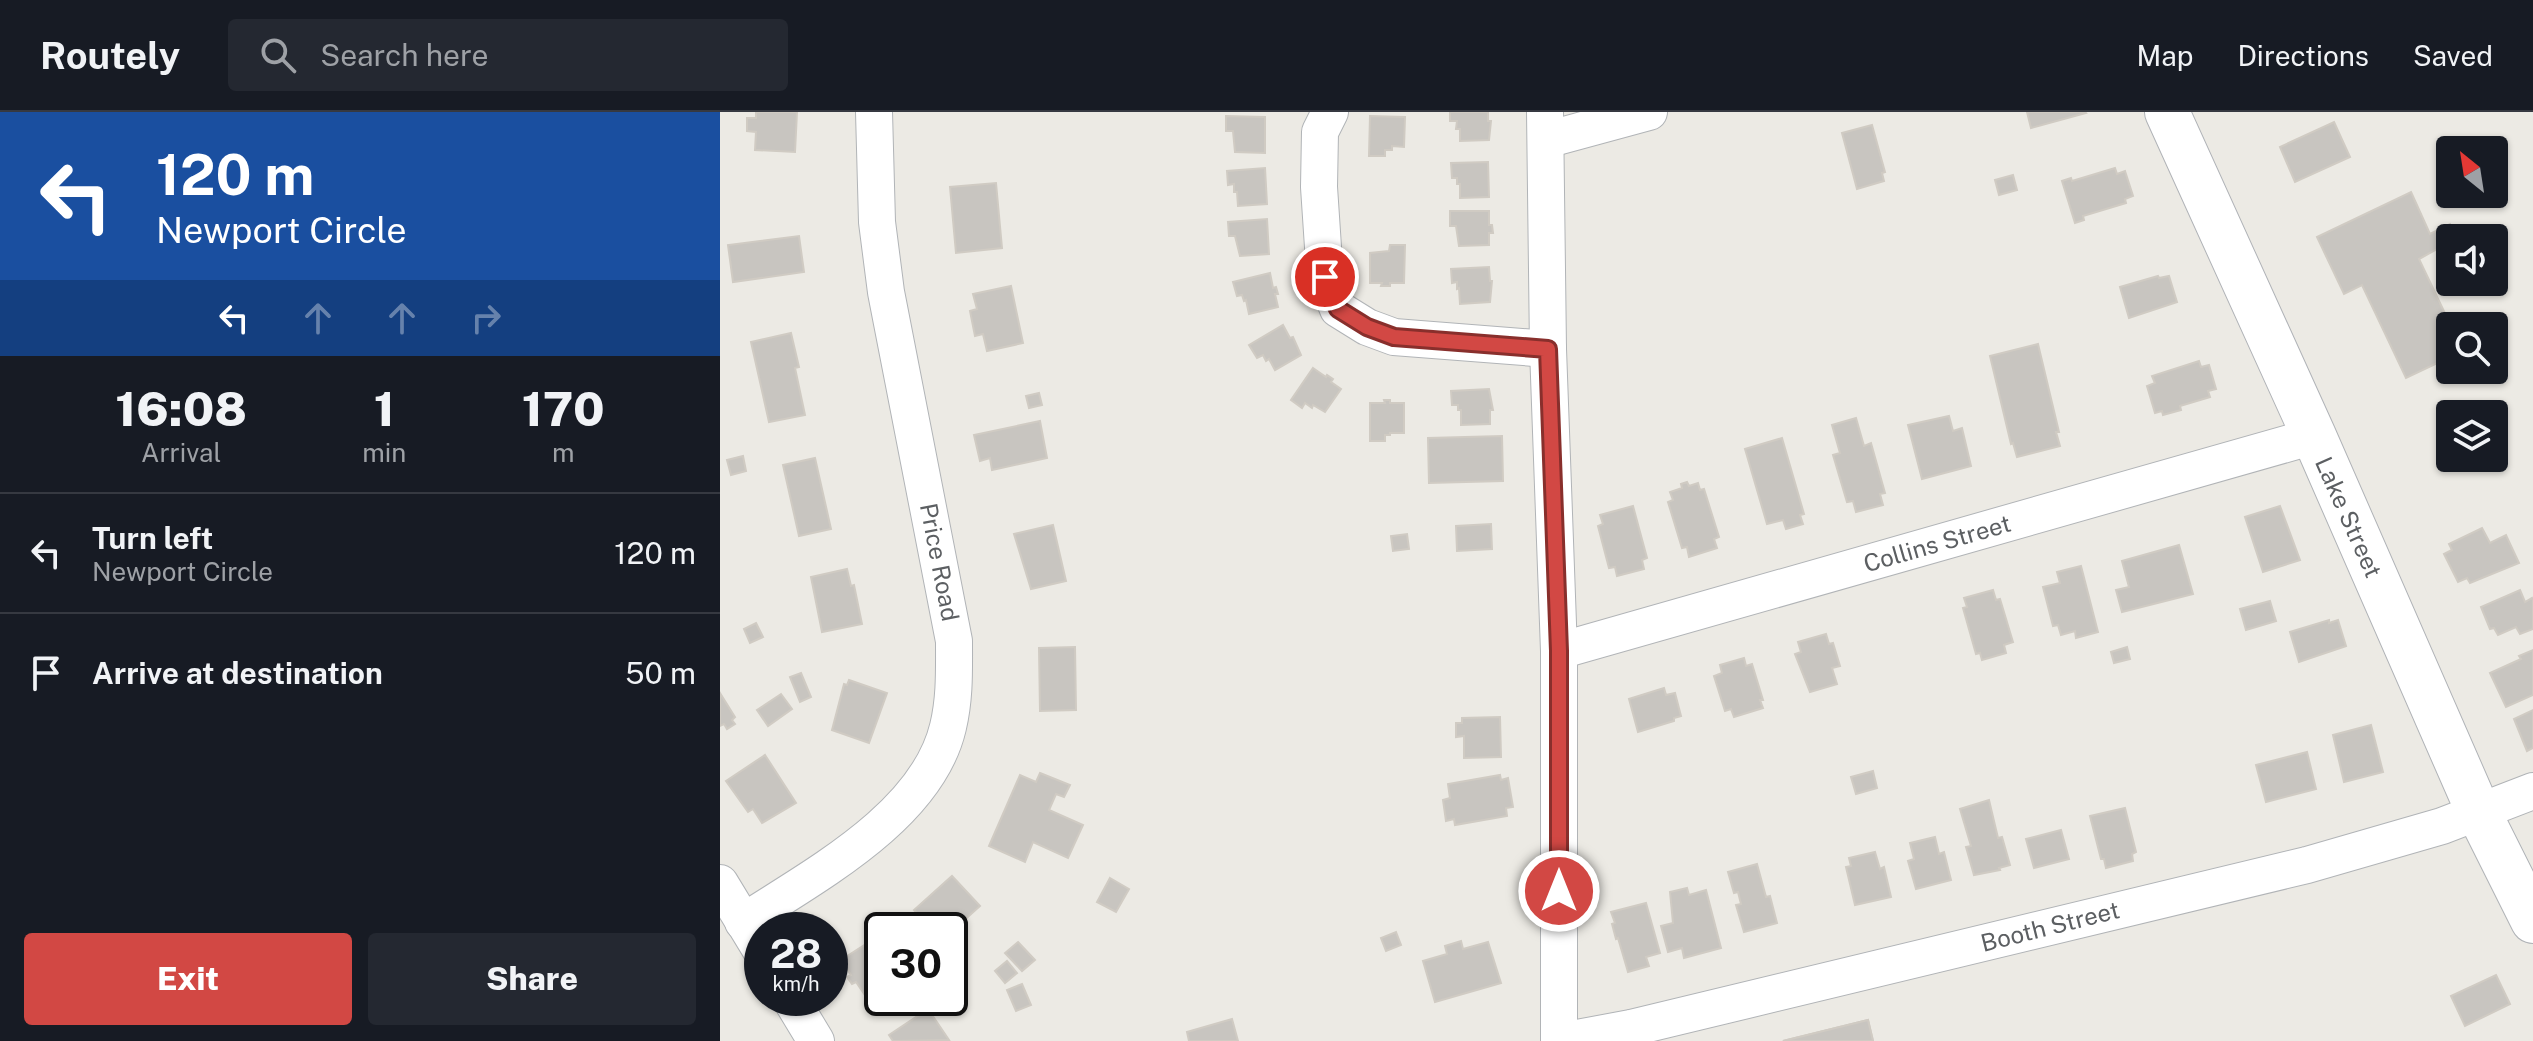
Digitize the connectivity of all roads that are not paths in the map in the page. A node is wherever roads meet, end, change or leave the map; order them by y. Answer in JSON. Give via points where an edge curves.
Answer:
{"nodes":[{"id":1,"x":874,"y":112,"type":"edge"},
{"id":2,"x":1330,"y":112,"type":"edge"},
{"id":3,"x":1649,"y":112,"type":"edge"},
{"id":4,"x":2167,"y":112,"type":"edge"},
{"id":5,"x":1545,"y":126,"type":"edge"},
{"id":6,"x":1548,"y":349,"type":"junction"},
{"id":7,"x":2314,"y":436,"type":"junction"},
{"id":8,"x":1559,"y":651,"type":"junction"},
{"id":9,"x":2533,"y":791,"type":"edge"},
{"id":10,"x":2478,"y":811,"type":"junction"},
{"id":11,"x":720,"y":883,"type":"edge"},
{"id":12,"x":2533,"y":921,"type":"edge"},
{"id":13,"x":743,"y":922,"type":"joint"},
{"id":14,"x":801,"y":1016,"type":"edge"},
{"id":15,"x":816,"y":1041,"type":"edge"},
{"id":16,"x":1560,"y":1041,"type":"edge"}],
"edges":[{"from":1,"to":13,"type":"street","name":"Price Road","via":[[877,222],[886,292],[952,627],[954,693],[936,758],[905,804],[859,846]]},
{"from":2,"to":6,"type":"street","via":[[1320,132],[1319,187],[1325,277],[1338,309],[1394,337]]},
{"from":3,"to":5,"type":"street"},
{"from":4,"to":7,"type":"street","name":"Lake Street"},
{"from":5,"to":6,"type":"street"},
{"from":6,"to":8,"type":"street"},
{"from":7,"to":8,"type":"street","name":"Collins Street"},
{"from":7,"to":10,"type":"street","name":"Lake Street"},
{"from":8,"to":16,"type":"street"},
{"from":9,"to":10,"type":"street","name":"Booth Street"},
{"from":10,"to":12,"type":"street","name":"Lake Street"},
{"from":10,"to":16,"type":"street","name":"Booth Street","via":[[2307,865]]},
{"from":11,"to":13,"type":"street"},
{"from":14,"to":15,"type":"street"}]}
